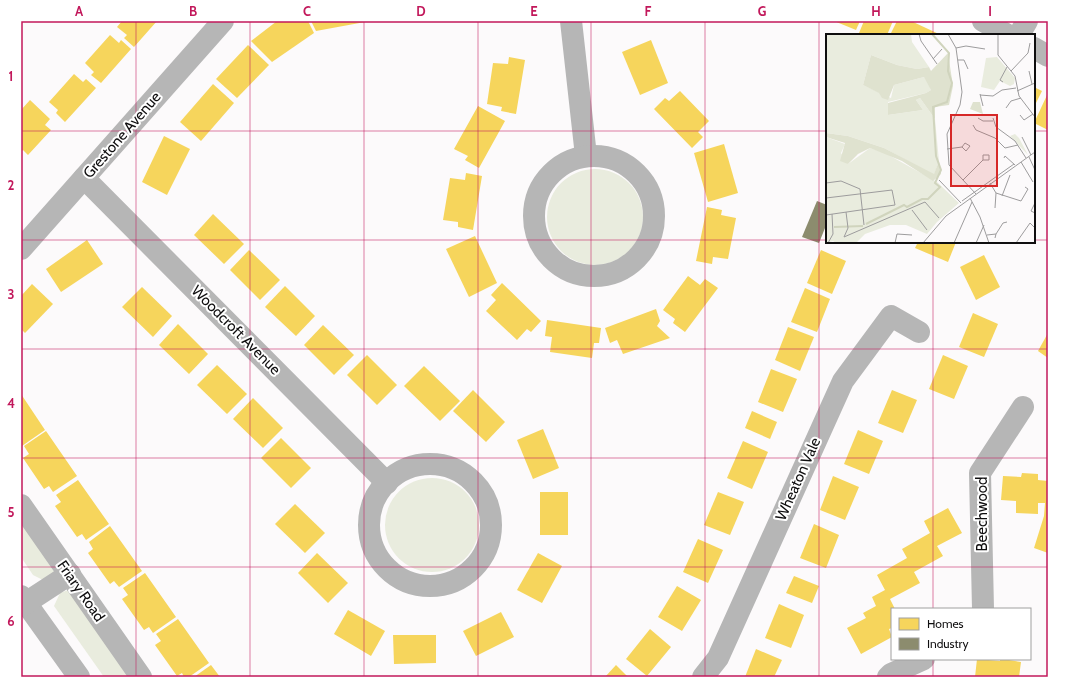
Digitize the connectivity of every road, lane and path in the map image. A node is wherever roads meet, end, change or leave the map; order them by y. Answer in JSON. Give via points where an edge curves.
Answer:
{"nodes":[{"id":1,"x":223,"y":21,"type":"edge"},
{"id":2,"x":571,"y":21,"type":"edge"},
{"id":3,"x":983,"y":21,"type":"edge"},
{"id":4,"x":1027,"y":21,"type":"edge"},
{"id":5,"x":1006,"y":34,"type":"edge"},
{"id":6,"x":1020,"y":34,"type":"edge"},
{"id":7,"x":1035,"y":49,"type":"edge"},
{"id":8,"x":1048,"y":56,"type":"edge"},
{"id":9,"x":586,"y":156,"type":"junction"},
{"id":10,"x":84,"y":178,"type":"junction"},
{"id":11,"x":21,"y":249,"type":"edge"},
{"id":12,"x":919,"y":332,"type":"dead end"},
{"id":13,"x":1023,"y":407,"type":"dead end"},
{"id":14,"x":387,"y":483,"type":"junction"},
{"id":15,"x":21,"y":505,"type":"edge"},
{"id":16,"x":70,"y":574,"type":"junction"},
{"id":17,"x":23,"y":602,"type":"edge"},
{"id":18,"x":984,"y":608,"type":"edge"},
{"id":19,"x":922,"y":660,"type":"edge"},
{"id":20,"x":79,"y":677,"type":"edge"},
{"id":21,"x":141,"y":677,"type":"edge"},
{"id":22,"x":703,"y":677,"type":"edge"},
{"id":23,"x":888,"y":677,"type":"edge"}],
"edges":[{"from":1,"to":10,"type":"street","name":"Grestone Avenue"},
{"from":2,"to":9,"type":"street"},
{"from":3,"to":5,"type":"street"},
{"from":4,"to":6,"type":"street"},
{"from":7,"to":8,"type":"street"},
{"from":9,"to":9,"type":"street","via":[[608,157],[634,171],[651,196],[654,211],[649,241],[641,254],[630,265],[603,276],[587,277],[559,266],[539,243],[534,229],[533,214],[542,185],[551,173],[563,164]]},
{"from":10,"to":11,"type":"street","name":"Grestone Avenue"},
{"from":10,"to":14,"type":"street","name":"Woodcroft Avenue"},
{"from":12,"to":22,"type":"street","name":"Wheaton Vale","via":[[891,316],[843,381],[718,658]]},
{"from":13,"to":18,"type":"street","name":"Beechwood","via":[[980,474]]},
{"from":14,"to":14,"type":"street","via":[[399,473],[428,464],[457,470],[470,479],[488,504],[491,534],[487,549],[469,573],[455,581],[426,586],[411,583],[385,566],[376,554],[370,524],[372,509]]},
{"from":15,"to":16,"type":"street","name":"Friary Road"},
{"from":16,"to":17,"type":"street"},
{"from":16,"to":21,"type":"street","name":"Friary Road"},
{"from":17,"to":20,"type":"street"},
{"from":19,"to":23,"type":"street"}]}
